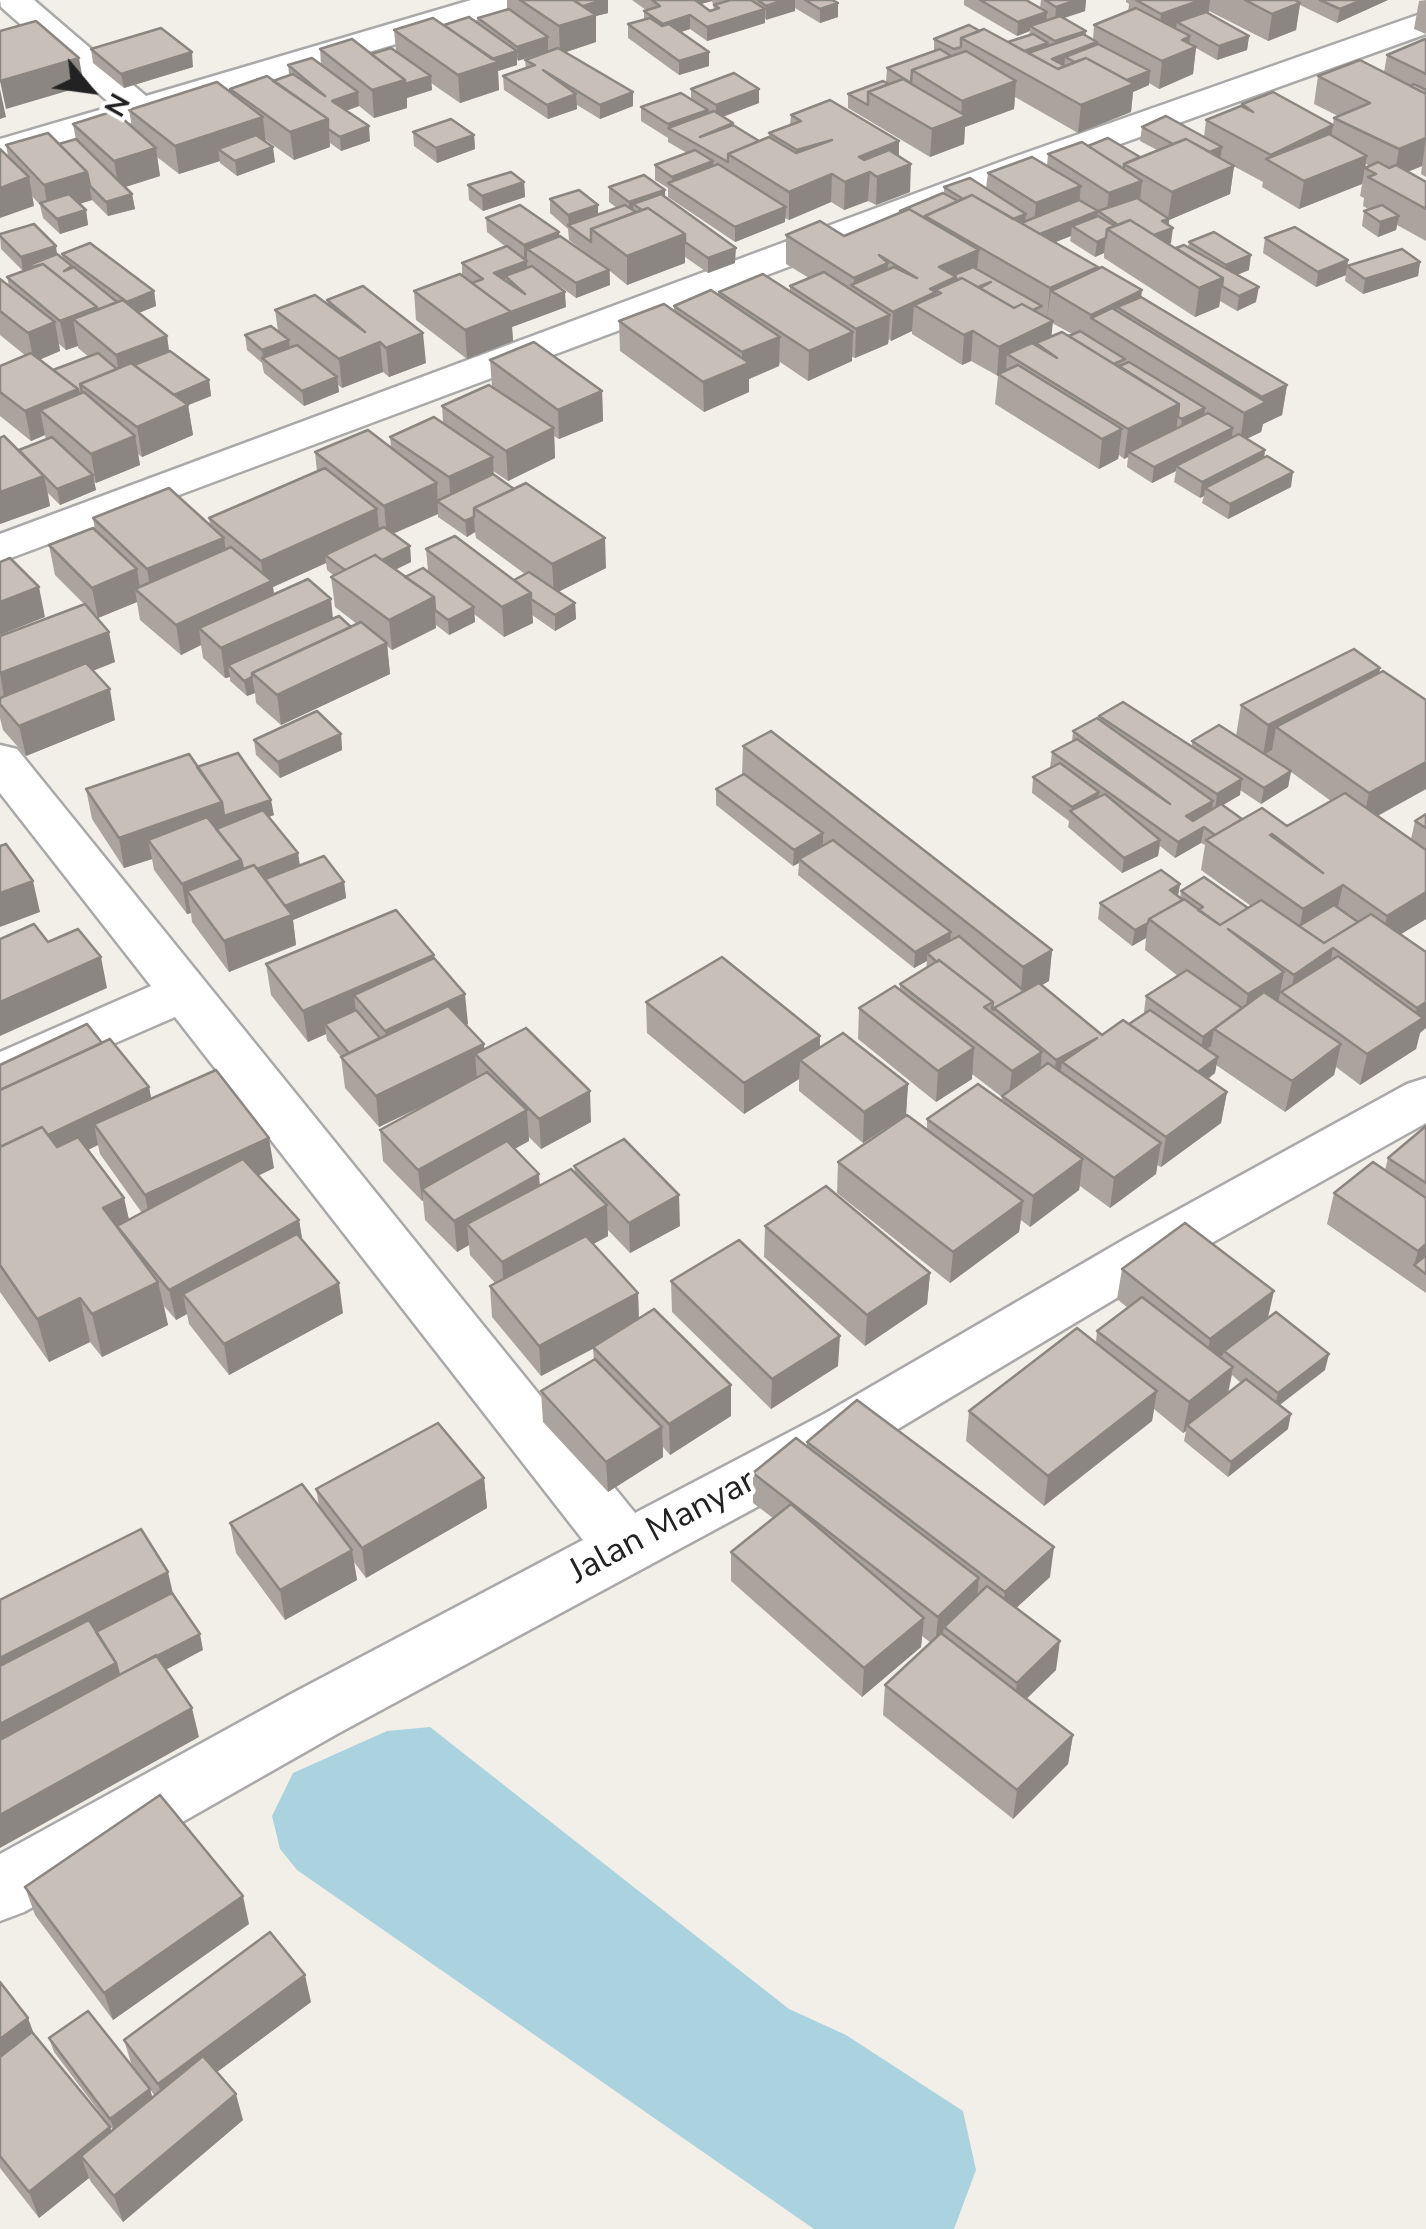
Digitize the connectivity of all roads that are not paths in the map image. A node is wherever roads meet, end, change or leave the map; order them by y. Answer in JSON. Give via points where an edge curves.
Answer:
{"nodes":[{"id":1,"x":12,"y":0,"type":"edge"},
{"id":2,"x":371,"y":0,"type":"edge"},
{"id":3,"x":508,"y":0,"type":"edge"},
{"id":4,"x":1426,"y":22,"type":"edge"},
{"id":5,"x":414,"y":27,"type":"junction"},
{"id":6,"x":139,"y":109,"type":"junction"},
{"id":7,"x":0,"y":152,"type":"edge"},
{"id":8,"x":0,"y":550,"type":"edge"},
{"id":9,"x":0,"y":760,"type":"edge"},
{"id":10,"x":182,"y":992,"type":"junction"},
{"id":11,"x":0,"y":1074,"type":"edge"},
{"id":12,"x":1426,"y":1098,"type":"edge"},
{"id":13,"x":626,"y":1548,"type":"junction"},
{"id":14,"x":0,"y":1890,"type":"edge"}],
"edges":[{"from":1,"to":6,"type":"street"},
{"from":2,"to":5,"type":"street"},
{"from":3,"to":5,"type":"street"},
{"from":4,"to":8,"type":"street"},
{"from":5,"to":6,"type":"street"},
{"from":6,"to":7,"type":"street"},
{"from":9,"to":10,"type":"street"},
{"from":10,"to":11,"type":"street"},
{"from":10,"to":13,"type":"street"},
{"from":12,"to":13,"type":"street","name":"Jalan Manyar","via":[[845,1431]]},
{"from":13,"to":14,"type":"street","name":"Jalan Manyar"}]}
